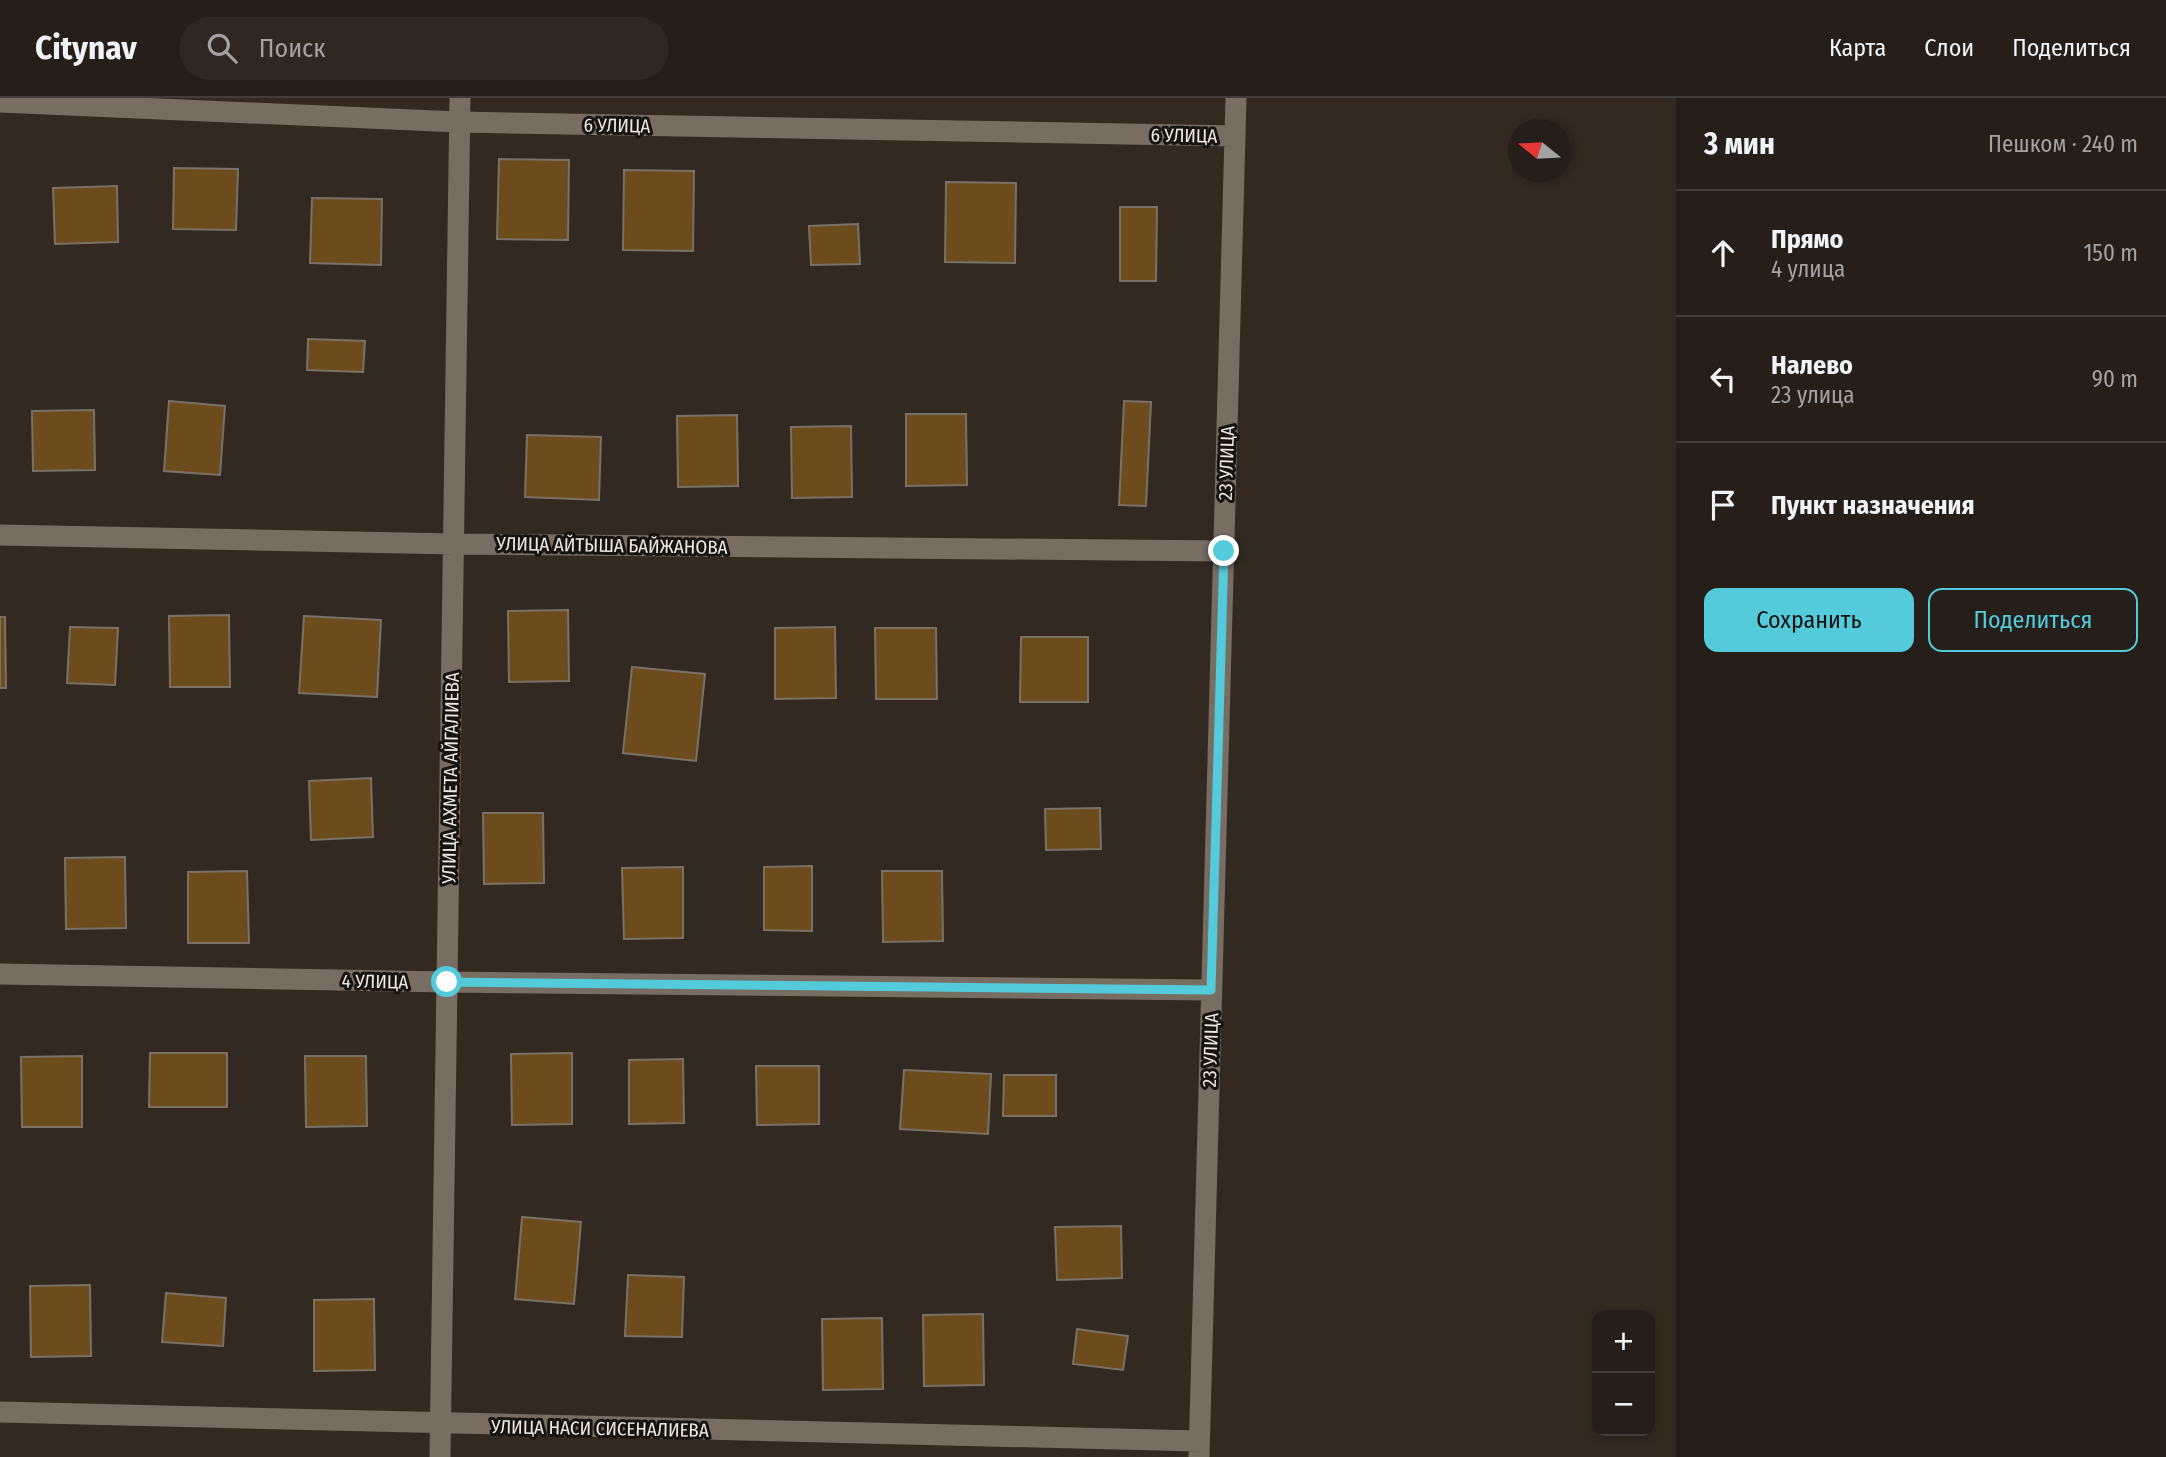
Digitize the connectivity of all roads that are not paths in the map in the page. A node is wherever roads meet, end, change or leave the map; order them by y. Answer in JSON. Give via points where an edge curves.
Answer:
{"nodes":[{"id":1,"x":460,"y":98,"type":"edge"},
{"id":2,"x":1236,"y":98,"type":"edge"},
{"id":3,"x":0,"y":102,"type":"edge"},
{"id":4,"x":459,"y":122,"type":"junction"},
{"id":5,"x":1235,"y":136,"type":"junction"},
{"id":6,"x":0,"y":535,"type":"edge"},
{"id":7,"x":454,"y":544,"type":"junction"},
{"id":8,"x":1224,"y":551,"type":"junction"},
{"id":9,"x":0,"y":974,"type":"edge"},
{"id":10,"x":447,"y":982,"type":"junction"},
{"id":11,"x":1211,"y":990,"type":"junction"},
{"id":12,"x":0,"y":1412,"type":"edge"},
{"id":13,"x":440,"y":1425,"type":"junction"},
{"id":14,"x":1199,"y":1449,"type":"edge"},
{"id":15,"x":440,"y":1457,"type":"edge"}],
"edges":[{"from":1,"to":4,"type":"street","name":"УЛИЦА АХМЕТА АЙГАЛИЕВА"},
{"from":2,"to":5,"type":"street","name":"23 УЛИЦА"},
{"from":3,"to":4,"type":"street","name":"6 УЛИЦА"},
{"from":4,"to":5,"type":"street","name":"6 УЛИЦА"},
{"from":4,"to":7,"type":"street","name":"УЛИЦА АХМЕТА АЙГАЛИЕВА"},
{"from":5,"to":8,"type":"street","name":"23 УЛИЦА"},
{"from":6,"to":7,"type":"street","name":"УЛИЦА АЙТЫША БАЙЖАНОВА"},
{"from":7,"to":8,"type":"street","name":"УЛИЦА АЙТЫША БАЙЖАНОВА"},
{"from":7,"to":10,"type":"street","name":"УЛИЦА АХМЕТА АЙГАЛИЕВА"},
{"from":8,"to":11,"type":"street","name":"23 УЛИЦА"},
{"from":9,"to":10,"type":"street","name":"4 УЛИЦА"},
{"from":10,"to":11,"type":"street","name":"4 УЛИЦА"},
{"from":10,"to":13,"type":"street","name":"УЛИЦА АХМЕТА АЙГАЛИЕВА"},
{"from":11,"to":14,"type":"street","name":"23 УЛИЦА"},
{"from":12,"to":13,"type":"street","name":"УЛИЦА НАСИ СИСЕНАЛИЕВА"},
{"from":13,"to":14,"type":"street","name":"УЛИЦА НАСИ СИСЕНАЛИЕВА"},
{"from":13,"to":15,"type":"street","name":"УЛИЦА АХМЕТА АЙГАЛИЕВА"}]}
